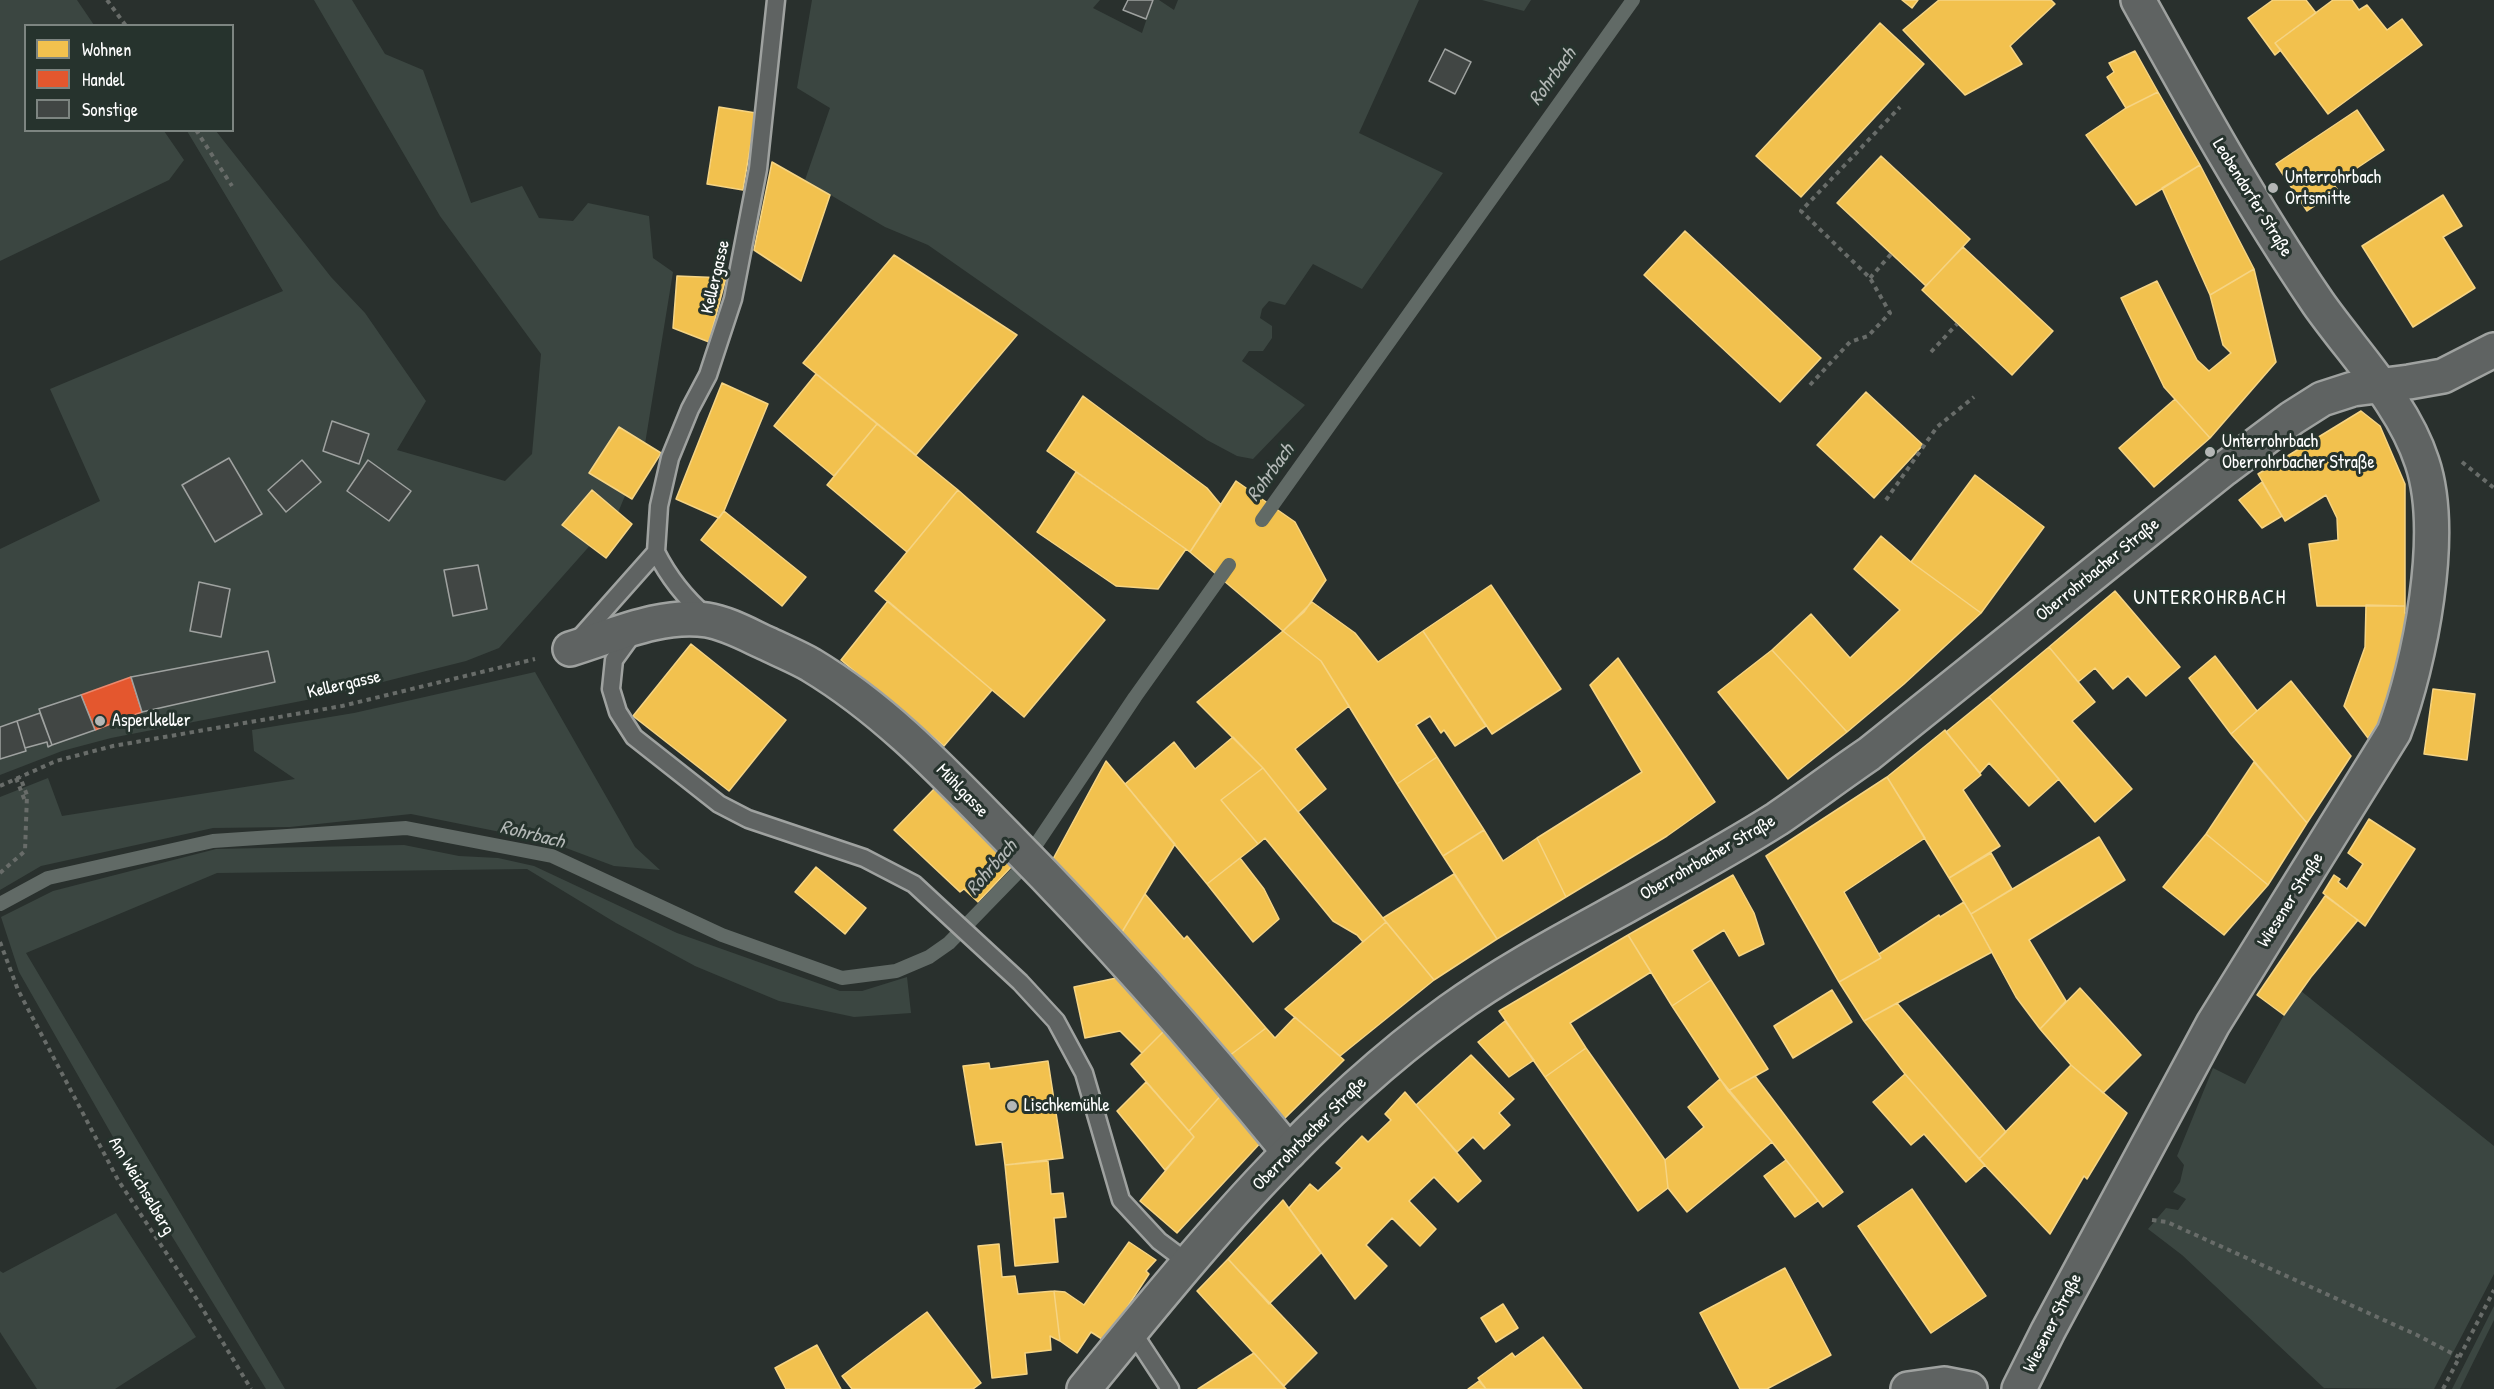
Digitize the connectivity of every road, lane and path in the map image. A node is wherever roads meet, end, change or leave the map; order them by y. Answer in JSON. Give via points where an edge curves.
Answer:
{"nodes":[{"id":1,"x":107,"y":0,"type":"edge"},
{"id":2,"x":776,"y":0,"type":"edge"},
{"id":3,"x":2138,"y":0,"type":"edge"},
{"id":4,"x":125,"y":24,"type":"edge"},
{"id":5,"x":1900,"y":107,"type":"dead end"},
{"id":6,"x":197,"y":132,"type":"edge"},
{"id":7,"x":232,"y":186,"type":"dead end"},
{"id":8,"x":1892,"y":254,"type":"dead end"},
{"id":9,"x":1870,"y":278,"type":"junction"},
{"id":10,"x":1957,"y":324,"type":"dead end"},
{"id":11,"x":2494,"y":350,"type":"edge"},
{"id":12,"x":1931,"y":351,"type":"dead end"},
{"id":13,"x":1810,"y":385,"type":"dead end"},
{"id":14,"x":2380,"y":386,"type":"junction"},
{"id":15,"x":1974,"y":397,"type":"dead end"},
{"id":16,"x":1886,"y":500,"type":"dead end"},
{"id":17,"x":656,"y":552,"type":"junction"},
{"id":18,"x":710,"y":620,"type":"junction"},
{"id":19,"x":637,"y":628,"type":"junction"},
{"id":20,"x":570,"y":649,"type":"junction"},
{"id":21,"x":18,"y":778,"type":"junction"},
{"id":22,"x":0,"y":786,"type":"edge"},
{"id":23,"x":0,"y":873,"type":"edge"},
{"id":24,"x":0,"y":942,"type":"edge"},
{"id":25,"x":1289,"y":1152,"type":"junction"},
{"id":26,"x":2109,"y":1215,"type":"junction"},
{"id":27,"x":1187,"y":1263,"type":"junction"},
{"id":28,"x":2494,"y":1290,"type":"edge"},
{"id":29,"x":1132,"y":1330,"type":"junction"},
{"id":30,"x":2459,"y":1357,"type":"junction"},
{"id":31,"x":251,"y":1389,"type":"edge"},
{"id":32,"x":1084,"y":1389,"type":"edge"},
{"id":33,"x":1170,"y":1389,"type":"edge"},
{"id":34,"x":1908,"y":1389,"type":"edge"},
{"id":35,"x":1970,"y":1389,"type":"edge"},
{"id":36,"x":2019,"y":1389,"type":"edge"},
{"id":37,"x":2443,"y":1389,"type":"edge"}],
"edges":[{"from":1,"to":4,"type":"path"},
{"from":2,"to":17,"type":"lane","name":"Kellergasse","via":[[758,169],[733,299],[708,375],[670,458],[659,506]]},
{"from":3,"to":14,"type":"main road","name":"Leobendorfer Straße","via":[[2258,209],[2319,304]]},
{"from":5,"to":9,"type":"path","via":[[1801,211]]},
{"from":6,"to":7,"type":"path"},
{"from":8,"to":9,"type":"path"},
{"from":9,"to":13,"type":"path","via":[[1890,313],[1868,336],[1850,342]]},
{"from":10,"to":12,"type":"path"},
{"from":11,"to":14,"type":"main road","name":"Oberrohrbacher Straße","via":[[2443,375]]},
{"from":14,"to":25,"type":"main road","name":"Oberrohrbacher Straße","via":[[2322,399],[2292,418],[1869,754],[1776,819],[1523,963],[1452,1009],[1373,1071]]},
{"from":14,"to":26,"type":"main road","name":"Wiesener Straße","via":[[2409,432],[2422,462],[2432,524],[2420,639],[2407,697],[2384,750],[2213,1024]]},
{"from":15,"to":16,"type":"path","via":[[1937,427]]},
{"from":17,"to":18,"type":"lane","via":[[683,596]]},
{"from":17,"to":20,"type":"lane"},
{"from":18,"to":19,"type":"main road","name":"Mühlgasse","via":[[688,618]]},
{"from":18,"to":25,"type":"main road","name":"Mühlgasse","via":[[810,665],[898,728],[1049,878],[1162,1001]]},
{"from":19,"to":20,"type":"main road","name":"Mühlgasse"},
{"from":19,"to":27,"type":"lane","via":[[614,660],[611,689],[618,712],[634,736],[719,804],[772,829],[864,858],[915,884],[1020,982],[1056,1021],[1084,1073],[1121,1200],[1159,1241]]},
{"from":20,"to":21,"type":"path","name":"Kellergasse","via":[[342,706],[113,746],[56,761]]},
{"from":21,"to":22,"type":"path","name":"Kellergasse"},
{"from":21,"to":23,"type":"path","via":[[27,795],[25,851]]},
{"from":24,"to":31,"type":"path","name":"Am Weichselberg","via":[[18,990],[118,1180]]},
{"from":25,"to":27,"type":"main road","name":"Oberrohrbacher Straße"},
{"from":26,"to":30,"type":"path","via":[[2168,1222]]},
{"from":26,"to":36,"type":"main road","name":"Wiesener Straße"},
{"from":27,"to":29,"type":"main road","name":"Oberrohrbacher Straße"},
{"from":28,"to":30,"type":"path"},
{"from":29,"to":32,"type":"main road","name":"Oberrohrbacher Straße"},
{"from":29,"to":33,"type":"lane"},
{"from":30,"to":37,"type":"path"},
{"from":34,"to":35,"type":"main road","via":[[1944,1384]]}]}
